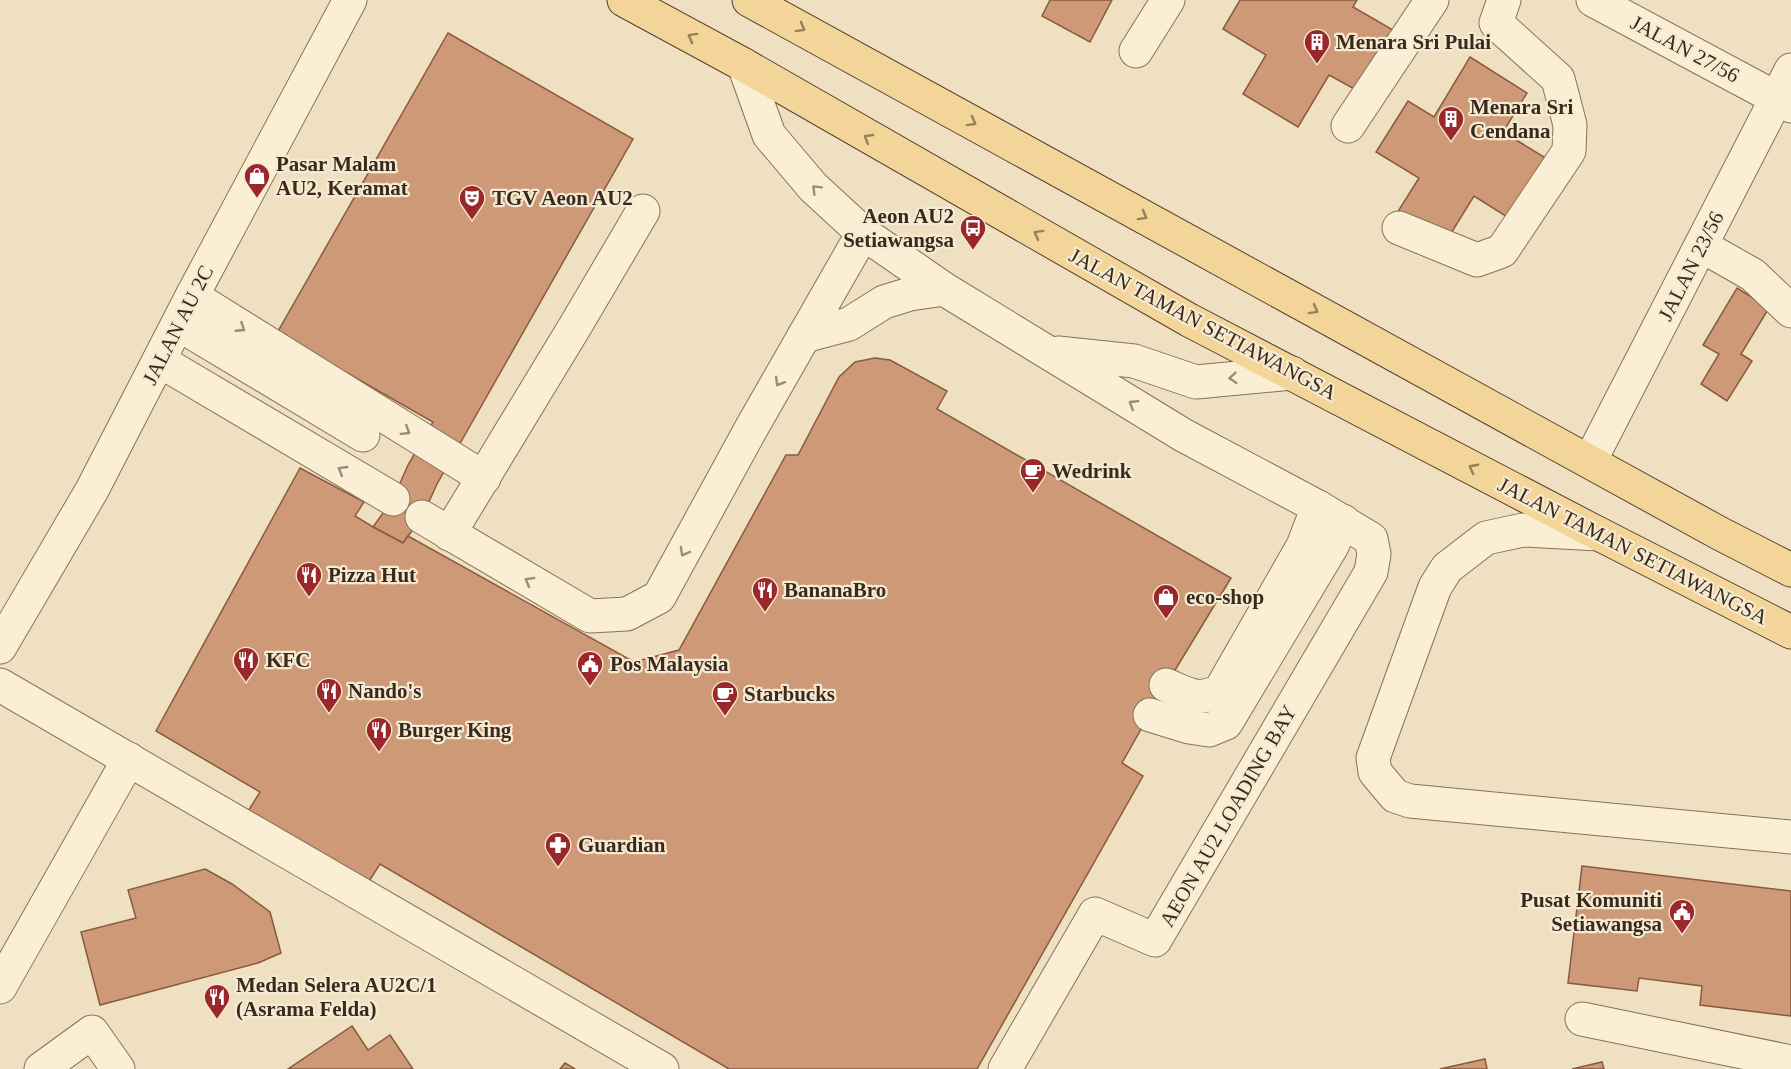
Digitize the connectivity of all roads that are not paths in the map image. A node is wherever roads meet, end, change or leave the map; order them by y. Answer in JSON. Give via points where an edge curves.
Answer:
{"nodes":[{"id":1,"x":350,"y":0,"type":"edge"},
{"id":2,"x":624,"y":0,"type":"edge"},
{"id":3,"x":749,"y":0,"type":"edge"},
{"id":4,"x":1168,"y":0,"type":"edge"},
{"id":5,"x":1432,"y":0,"type":"edge"},
{"id":6,"x":1504,"y":0,"type":"edge"},
{"id":7,"x":1593,"y":0,"type":"edge"},
{"id":8,"x":1136,"y":51,"type":"dead end"},
{"id":9,"x":744,"y":65,"type":"junction"},
{"id":10,"x":1787,"y":91,"type":"edge"},
{"id":11,"x":1348,"y":126,"type":"dead end"},
{"id":12,"x":643,"y":211,"type":"dead end"},
{"id":13,"x":1399,"y":228,"type":"dead end"},
{"id":14,"x":869,"y":237,"type":"junction"},
{"id":15,"x":1702,"y":246,"type":"junction"},
{"id":16,"x":944,"y":289,"type":"junction"},
{"id":17,"x":1791,"y":311,"type":"edge"},
{"id":18,"x":811,"y":324,"type":"junction"},
{"id":19,"x":175,"y":331,"type":"junction"},
{"id":20,"x":1051,"y":353,"type":"junction"},
{"id":21,"x":1292,"y":373,"type":"junction"},
{"id":22,"x":1196,"y":382,"type":"junction"},
{"id":23,"x":1183,"y":435,"type":"junction"},
{"id":24,"x":359,"y":444,"type":"dead end"},
{"id":25,"x":1590,"y":461,"type":"junction"},
{"id":26,"x":484,"y":478,"type":"junction"},
{"id":27,"x":393,"y":500,"type":"dead end"},
{"id":28,"x":1330,"y":514,"type":"junction"},
{"id":29,"x":422,"y":517,"type":"dead end"},
{"id":30,"x":449,"y":534,"type":"junction"},
{"id":31,"x":1599,"y":534,"type":"junction"},
{"id":32,"x":1791,"y":570,"type":"edge"},
{"id":33,"x":1791,"y":632,"type":"edge"},
{"id":34,"x":0,"y":648,"type":"edge"},
{"id":35,"x":0,"y":685,"type":"edge"},
{"id":36,"x":1166,"y":685,"type":"dead end"},
{"id":37,"x":1150,"y":715,"type":"dead end"},
{"id":38,"x":129,"y":759,"type":"junction"},
{"id":39,"x":1791,"y":837,"type":"edge"},
{"id":40,"x":0,"y":987,"type":"edge"},
{"id":41,"x":1582,"y":1019,"type":"dead end"},
{"id":42,"x":1791,"y":1062,"type":"edge"},
{"id":43,"x":40,"y":1069,"type":"edge"},
{"id":44,"x":118,"y":1069,"type":"edge"},
{"id":45,"x":662,"y":1069,"type":"edge"},
{"id":46,"x":1005,"y":1069,"type":"edge"}],
"edges":[{"from":1,"to":19,"type":"street","name":"JALAN AU 2C"},
{"from":9,"to":2,"type":"main road","name":"JALAN TAMAN SETIAWANGSA","one_way":true},
{"from":3,"to":25,"type":"main road","one_way":true},
{"from":4,"to":8,"type":"street"},
{"from":5,"to":11,"type":"street"},
{"from":6,"to":13,"type":"street","via":[[1496,23],[1558,79],[1570,125],[1569,151],[1502,251],[1477,260]]},
{"from":7,"to":10,"type":"street","name":"JALAN 27/56"},
{"from":14,"to":9,"type":"street","one_way":true,"via":[[813,187],[769,135]]},
{"from":21,"to":9,"type":"main road","name":"JALAN TAMAN SETIAWANGSA","one_way":true,"via":[[1189,320]]},
{"from":10,"to":15,"type":"street","name":"JALAN 23/56"},
{"from":12,"to":26,"type":"street"},
{"from":14,"to":16,"type":"street"},
{"from":14,"to":18,"type":"street"},
{"from":15,"to":17,"type":"street","via":[[1753,275]]},
{"from":15,"to":25,"type":"street","name":"JALAN 23/56"},
{"from":16,"to":18,"type":"street","via":[[884,302],[849,324]]},
{"from":16,"to":20,"type":"street"},
{"from":18,"to":30,"type":"street","one_way":true,"via":[[659,597],[627,614],[590,616]]},
{"from":19,"to":24,"type":"street"},
{"from":19,"to":26,"type":"street","one_way":true},
{"from":27,"to":19,"type":"street","one_way":true},
{"from":19,"to":34,"type":"street","name":"JALAN AU 2C","via":[[92,490]]},
{"from":20,"to":22,"type":"street","via":[[1134,361]]},
{"from":23,"to":20,"type":"street","one_way":true},
{"from":21,"to":22,"type":"street","one_way":true},
{"from":31,"to":21,"type":"main road","name":"JALAN TAMAN SETIAWANGSA","one_way":true},
{"from":22,"to":23,"type":"street"},
{"from":23,"to":28,"type":"street"},
{"from":25,"to":32,"type":"main road"},
{"from":26,"to":30,"type":"street"},
{"from":28,"to":36,"type":"street","via":[[1303,546],[1220,691],[1195,698]]},
{"from":28,"to":37,"type":"street","via":[[1332,546],[1226,723],[1209,730]]},
{"from":28,"to":46,"type":"street","name":"AEON AU2 LOADING BAY","via":[[1371,539],[1371,572],[1155,940],[1095,914]]},
{"from":29,"to":30,"type":"street"},
{"from":31,"to":33,"type":"main road","name":"JALAN TAMAN SETIAWANGSA"},
{"from":31,"to":39,"type":"street","via":[[1522,530],[1486,538],[1447,568],[1435,587],[1373,758],[1375,772],[1395,796],[1410,801]]},
{"from":35,"to":38,"type":"street"},
{"from":38,"to":40,"type":"street"},
{"from":38,"to":45,"type":"street"},
{"from":41,"to":42,"type":"street"},
{"from":43,"to":44,"type":"street","via":[[92,1032]]}]}
